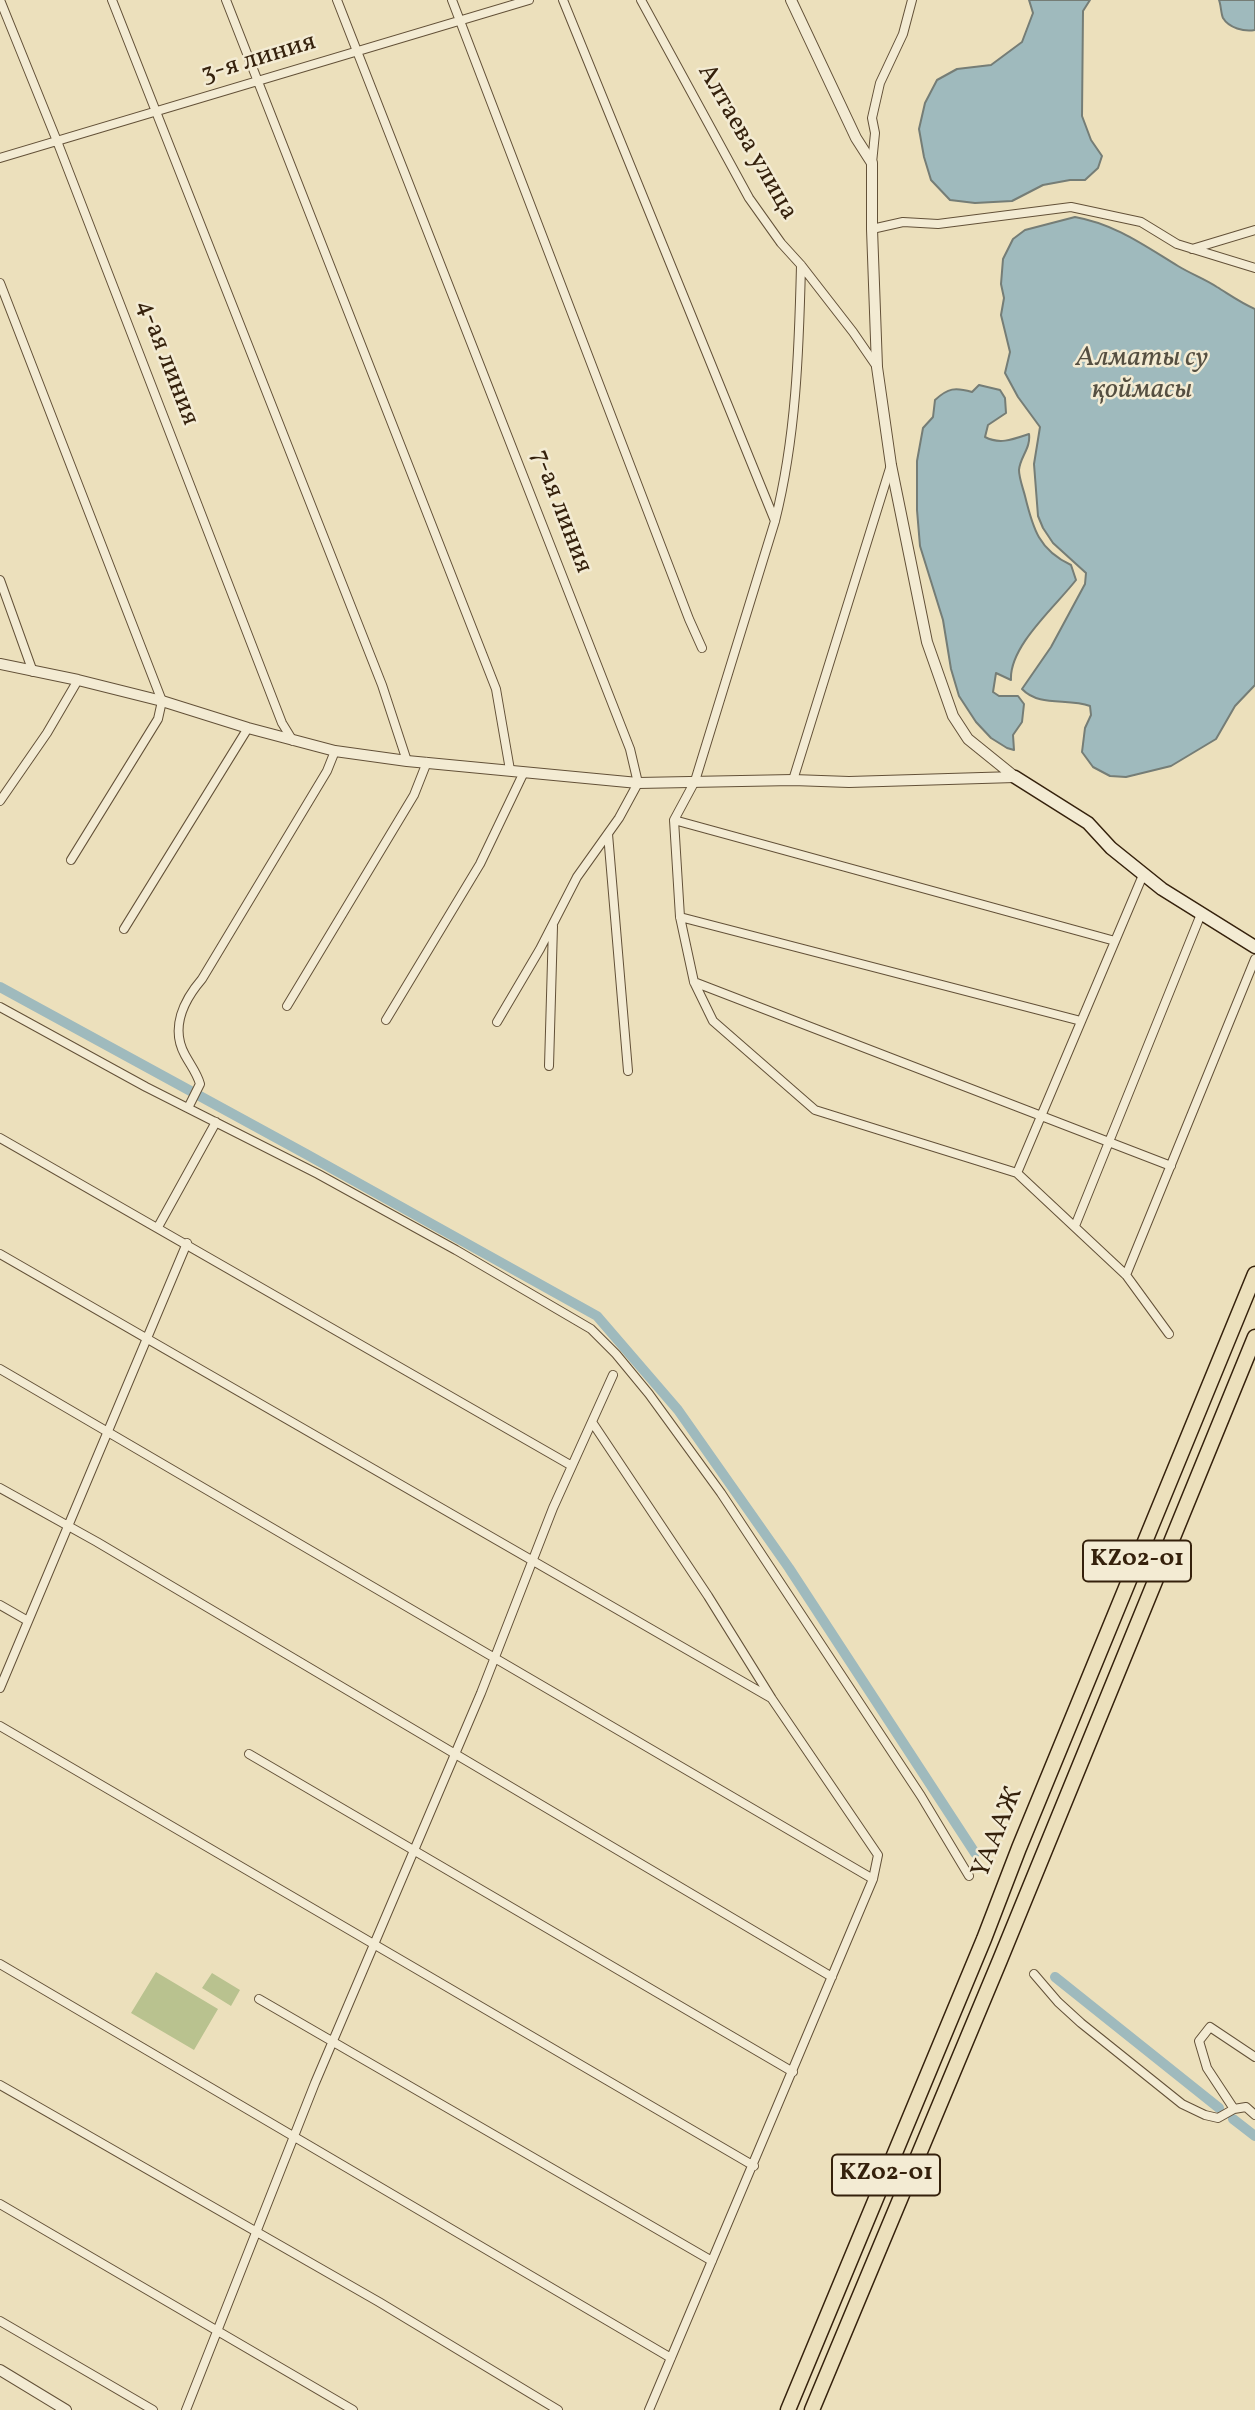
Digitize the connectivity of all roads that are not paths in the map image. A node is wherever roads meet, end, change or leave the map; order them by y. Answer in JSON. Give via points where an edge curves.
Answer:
{"nodes":[{"id":1,"x":0,"y":0,"type":"edge"},
{"id":2,"x":112,"y":0,"type":"edge"},
{"id":3,"x":226,"y":0,"type":"edge"},
{"id":4,"x":337,"y":0,"type":"edge"},
{"id":5,"x":452,"y":0,"type":"edge"},
{"id":6,"x":529,"y":0,"type":"edge"},
{"id":7,"x":563,"y":0,"type":"edge"},
{"id":8,"x":641,"y":0,"type":"edge"},
{"id":9,"x":791,"y":0,"type":"edge"},
{"id":10,"x":912,"y":0,"type":"edge"},
{"id":11,"x":460,"y":20,"type":"junction"},
{"id":12,"x":357,"y":52,"type":"junction"},
{"id":13,"x":259,"y":82,"type":"junction"},
{"id":14,"x":157,"y":112,"type":"junction"},
{"id":15,"x":57,"y":141,"type":"junction"},
{"id":16,"x":0,"y":158,"type":"edge"},
{"id":17,"x":873,"y":163,"type":"junction"},
{"id":18,"x":872,"y":229,"type":"junction"},
{"id":19,"x":1255,"y":230,"type":"edge"},
{"id":20,"x":1192,"y":249,"type":"junction"},
{"id":21,"x":801,"y":265,"type":"junction"},
{"id":22,"x":1255,"y":268,"type":"edge"},
{"id":23,"x":0,"y":283,"type":"edge"},
{"id":24,"x":877,"y":367,"type":"junction"},
{"id":25,"x":891,"y":465,"type":"junction"},
{"id":26,"x":775,"y":521,"type":"junction"},
{"id":27,"x":0,"y":580,"type":"edge"},
{"id":28,"x":702,"y":648,"type":"dead end"},
{"id":29,"x":0,"y":664,"type":"edge"},
{"id":30,"x":33,"y":671,"type":"junction"},
{"id":31,"x":78,"y":680,"type":"junction"},
{"id":32,"x":162,"y":701,"type":"junction"},
{"id":33,"x":248,"y":728,"type":"junction"},
{"id":34,"x":293,"y":741,"type":"junction"},
{"id":35,"x":335,"y":751,"type":"junction"},
{"id":36,"x":407,"y":761,"type":"junction"},
{"id":37,"x":427,"y":762,"type":"junction"},
{"id":38,"x":510,"y":770,"type":"junction"},
{"id":39,"x":524,"y":772,"type":"junction"},
{"id":40,"x":1015,"y":778,"type":"junction"},
{"id":41,"x":793,"y":780,"type":"junction"},
{"id":42,"x":695,"y":781,"type":"junction"},
{"id":43,"x":638,"y":783,"type":"junction"},
{"id":44,"x":0,"y":800,"type":"edge"},
{"id":45,"x":674,"y":820,"type":"junction"},
{"id":46,"x":608,"y":834,"type":"junction"},
{"id":47,"x":71,"y":860,"type":"dead end"},
{"id":48,"x":1143,"y":875,"type":"junction"},
{"id":49,"x":1201,"y":914,"type":"junction"},
{"id":50,"x":680,"y":917,"type":"junction"},
{"id":51,"x":553,"y":923,"type":"junction"},
{"id":52,"x":124,"y":929,"type":"dead end"},
{"id":53,"x":1115,"y":941,"type":"junction"},
{"id":54,"x":1255,"y":947,"type":"edge"},
{"id":55,"x":1255,"y":959,"type":"edge"},
{"id":56,"x":694,"y":982,"type":"junction"},
{"id":57,"x":287,"y":1006,"type":"dead end"},
{"id":58,"x":0,"y":1007,"type":"edge"},
{"id":59,"x":386,"y":1020,"type":"dead end"},
{"id":60,"x":1081,"y":1021,"type":"junction"},
{"id":61,"x":497,"y":1022,"type":"dead end"},
{"id":62,"x":549,"y":1066,"type":"dead end"},
{"id":63,"x":628,"y":1071,"type":"dead end"},
{"id":64,"x":190,"y":1104,"type":"junction"},
{"id":65,"x":1040,"y":1118,"type":"junction"},
{"id":66,"x":216,"y":1122,"type":"junction"},
{"id":67,"x":0,"y":1138,"type":"edge"},
{"id":68,"x":1109,"y":1142,"type":"junction"},
{"id":69,"x":1171,"y":1167,"type":"junction"},
{"id":70,"x":1017,"y":1173,"type":"junction"},
{"id":71,"x":1075,"y":1226,"type":"junction"},
{"id":72,"x":158,"y":1227,"type":"junction"},
{"id":73,"x":187,"y":1243,"type":"junction"},
{"id":74,"x":0,"y":1254,"type":"edge"},
{"id":75,"x":1255,"y":1274,"type":"edge"},
{"id":76,"x":1126,"y":1275,"type":"junction"},
{"id":77,"x":1168,"y":1334,"type":"dead end"},
{"id":78,"x":1255,"y":1337,"type":"edge"},
{"id":79,"x":147,"y":1339,"type":"junction"},
{"id":80,"x":0,"y":1369,"type":"edge"},
{"id":81,"x":613,"y":1375,"type":"dead end"},
{"id":82,"x":592,"y":1422,"type":"junction"},
{"id":83,"x":107,"y":1432,"type":"junction"},
{"id":84,"x":572,"y":1466,"type":"junction"},
{"id":85,"x":0,"y":1488,"type":"edge"},
{"id":86,"x":68,"y":1525,"type":"junction"},
{"id":87,"x":533,"y":1560,"type":"junction"},
{"id":88,"x":0,"y":1605,"type":"edge"},
{"id":89,"x":28,"y":1621,"type":"junction"},
{"id":90,"x":495,"y":1658,"type":"junction"},
{"id":91,"x":0,"y":1688,"type":"edge"},
{"id":92,"x":772,"y":1699,"type":"junction"},
{"id":93,"x":0,"y":1726,"type":"edge"},
{"id":94,"x":456,"y":1753,"type":"junction"},
{"id":95,"x":249,"y":1754,"type":"dead end"},
{"id":96,"x":415,"y":1850,"type":"junction"},
{"id":97,"x":969,"y":1876,"type":"dead end"},
{"id":98,"x":873,"y":1879,"type":"junction"},
{"id":99,"x":375,"y":1944,"type":"junction"},
{"id":100,"x":0,"y":1965,"type":"edge"},
{"id":101,"x":1034,"y":1974,"type":"dead end"},
{"id":102,"x":832,"y":1977,"type":"junction"},
{"id":103,"x":260,"y":1999,"type":"dead end"},
{"id":104,"x":333,"y":2041,"type":"junction"},
{"id":105,"x":1255,"y":2057,"type":"edge"},
{"id":106,"x":793,"y":2072,"type":"junction"},
{"id":107,"x":0,"y":2085,"type":"edge"},
{"id":108,"x":1234,"y":2109,"type":"junction"},
{"id":109,"x":1255,"y":2115,"type":"edge"},
{"id":110,"x":294,"y":2135,"type":"junction"},
{"id":111,"x":754,"y":2166,"type":"junction"},
{"id":112,"x":0,"y":2204,"type":"edge"},
{"id":113,"x":256,"y":2232,"type":"junction"},
{"id":114,"x":712,"y":2261,"type":"junction"},
{"id":115,"x":0,"y":2321,"type":"edge"},
{"id":116,"x":217,"y":2330,"type":"junction"},
{"id":117,"x":671,"y":2358,"type":"junction"},
{"id":118,"x":0,"y":2370,"type":"edge"},
{"id":119,"x":66,"y":2410,"type":"edge"},
{"id":120,"x":153,"y":2410,"type":"edge"},
{"id":121,"x":186,"y":2410,"type":"edge"},
{"id":122,"x":353,"y":2410,"type":"edge"},
{"id":123,"x":558,"y":2410,"type":"edge"},
{"id":124,"x":649,"y":2410,"type":"edge"},
{"id":125,"x":788,"y":2410,"type":"edge"},
{"id":126,"x":812,"y":2410,"type":"edge"}],
"edges":[{"from":1,"to":15,"type":"street","name":"4-ая линия"},
{"from":2,"to":14,"type":"street"},
{"from":3,"to":13,"type":"street"},
{"from":4,"to":12,"type":"street","name":"7-ая линия"},
{"from":5,"to":11,"type":"street"},
{"from":6,"to":11,"type":"street","name":"3-я линия"},
{"from":7,"to":26,"type":"street"},
{"from":8,"to":21,"type":"street","name":"Алтаева улица","via":[[748,198]]},
{"from":9,"to":17,"type":"street","via":[[856,138]]},
{"from":10,"to":17,"type":"street","via":[[903,34],[880,83],[872,118]]},
{"from":11,"to":12,"type":"street","name":"3-я линия"},
{"from":11,"to":28,"type":"street"},
{"from":12,"to":13,"type":"street","name":"3-я линия"},
{"from":12,"to":43,"type":"street","name":"7-ая линия","via":[[630,749]]},
{"from":13,"to":14,"type":"street","name":"3-я линия"},
{"from":13,"to":38,"type":"street","via":[[496,689]]},
{"from":14,"to":15,"type":"street","name":"3-я линия"},
{"from":14,"to":36,"type":"street","via":[[382,685]]},
{"from":15,"to":16,"type":"street","name":"3-я линия"},
{"from":15,"to":34,"type":"street","name":"4-ая линия","via":[[282,723]]},
{"from":17,"to":18,"type":"street"},
{"from":18,"to":20,"type":"street","via":[[903,222],[938,224],[1071,207],[1141,222]]},
{"from":18,"to":24,"type":"street"},
{"from":19,"to":20,"type":"street"},
{"from":20,"to":22,"type":"street"},
{"from":21,"to":24,"type":"street","name":"Алтаева улица"},
{"from":21,"to":26,"type":"street","via":[[786,479]]},
{"from":23,"to":32,"type":"street"},
{"from":24,"to":25,"type":"street"},
{"from":25,"to":40,"type":"street","via":[[927,642],[953,716],[968,739]]},
{"from":25,"to":41,"type":"street"},
{"from":26,"to":42,"type":"street"},
{"from":27,"to":30,"type":"street"},
{"from":29,"to":30,"type":"street"},
{"from":30,"to":31,"type":"street"},
{"from":31,"to":32,"type":"street"},
{"from":31,"to":44,"type":"street"},
{"from":32,"to":33,"type":"street"},
{"from":32,"to":47,"type":"street","via":[[158,719]]},
{"from":33,"to":34,"type":"street"},
{"from":33,"to":52,"type":"street"},
{"from":34,"to":35,"type":"street"},
{"from":35,"to":36,"type":"street"},
{"from":35,"to":64,"type":"street","via":[[187,998],[178,1035],[200,1084]]},
{"from":36,"to":37,"type":"street"},
{"from":37,"to":38,"type":"street"},
{"from":37,"to":57,"type":"street","via":[[414,795]]},
{"from":38,"to":39,"type":"street"},
{"from":39,"to":43,"type":"street"},
{"from":39,"to":59,"type":"street","via":[[480,864]]},
{"from":40,"to":41,"type":"street"},
{"from":40,"to":48,"type":"main road","via":[[1088,823]]},
{"from":41,"to":42,"type":"street"},
{"from":42,"to":43,"type":"street"},
{"from":42,"to":45,"type":"street"},
{"from":43,"to":46,"type":"street"},
{"from":45,"to":50,"type":"street"},
{"from":45,"to":53,"type":"street"},
{"from":46,"to":51,"type":"street","via":[[577,877]]},
{"from":46,"to":63,"type":"street"},
{"from":48,"to":49,"type":"main road"},
{"from":48,"to":53,"type":"street"},
{"from":49,"to":54,"type":"main road"},
{"from":49,"to":68,"type":"street"},
{"from":50,"to":56,"type":"street"},
{"from":50,"to":60,"type":"street"},
{"from":51,"to":61,"type":"street"},
{"from":51,"to":62,"type":"street"},
{"from":53,"to":60,"type":"street"},
{"from":55,"to":69,"type":"street"},
{"from":56,"to":65,"type":"street"},
{"from":56,"to":70,"type":"street","via":[[713,1021],[815,1110]]},
{"from":58,"to":64,"type":"street"},
{"from":60,"to":65,"type":"street"},
{"from":64,"to":66,"type":"street"},
{"from":65,"to":68,"type":"street"},
{"from":65,"to":70,"type":"street"},
{"from":66,"to":72,"type":"street"},
{"from":66,"to":97,"type":"street","via":[[456,1250],[592,1329],[649,1394],[721,1493]]},
{"from":67,"to":72,"type":"street"},
{"from":68,"to":69,"type":"street"},
{"from":68,"to":71,"type":"street"},
{"from":69,"to":76,"type":"street"},
{"from":70,"to":71,"type":"street"},
{"from":71,"to":76,"type":"street"},
{"from":72,"to":73,"type":"street"},
{"from":73,"to":79,"type":"street"},
{"from":73,"to":84,"type":"street"},
{"from":74,"to":79,"type":"street"},
{"from":75,"to":125,"type":"highway","name":"ҮАААЖ","number":"KZ02-01"},
{"from":76,"to":77,"type":"street"},
{"from":78,"to":126,"type":"highway","name":"ҮАААЖ","number":"KZ02-01"},
{"from":79,"to":83,"type":"street"},
{"from":79,"to":87,"type":"street"},
{"from":80,"to":83,"type":"street"},
{"from":81,"to":82,"type":"street"},
{"from":82,"to":84,"type":"street"},
{"from":82,"to":92,"type":"street"},
{"from":83,"to":86,"type":"street"},
{"from":83,"to":90,"type":"street"},
{"from":84,"to":87,"type":"street"},
{"from":85,"to":86,"type":"street"},
{"from":86,"to":89,"type":"street"},
{"from":86,"to":94,"type":"street"},
{"from":87,"to":90,"type":"street"},
{"from":87,"to":92,"type":"street"},
{"from":88,"to":89,"type":"street"},
{"from":89,"to":91,"type":"street"},
{"from":90,"to":94,"type":"street"},
{"from":90,"to":98,"type":"street"},
{"from":92,"to":98,"type":"street","via":[[872,1843],[878,1855]]},
{"from":93,"to":99,"type":"street"},
{"from":94,"to":96,"type":"street"},
{"from":94,"to":102,"type":"street"},
{"from":95,"to":96,"type":"street"},
{"from":96,"to":99,"type":"street"},
{"from":96,"to":106,"type":"street"},
{"from":98,"to":102,"type":"street"},
{"from":99,"to":104,"type":"street"},
{"from":99,"to":111,"type":"street"},
{"from":100,"to":110,"type":"street"},
{"from":101,"to":108,"type":"street","via":[[1081,2023],[1182,2104],[1218,2118]]},
{"from":102,"to":106,"type":"street"},
{"from":103,"to":104,"type":"street"},
{"from":104,"to":110,"type":"street"},
{"from":104,"to":114,"type":"street"},
{"from":105,"to":108,"type":"street","via":[[1210,2027],[1199,2041],[1207,2068]]},
{"from":106,"to":111,"type":"street"},
{"from":107,"to":113,"type":"street"},
{"from":108,"to":109,"type":"street","via":[[1246,2107]]},
{"from":110,"to":113,"type":"street"},
{"from":110,"to":117,"type":"street"},
{"from":111,"to":114,"type":"street"},
{"from":112,"to":116,"type":"street"},
{"from":113,"to":116,"type":"street"},
{"from":113,"to":123,"type":"street"},
{"from":114,"to":117,"type":"street"},
{"from":115,"to":120,"type":"street"},
{"from":116,"to":121,"type":"street"},
{"from":116,"to":122,"type":"street"},
{"from":117,"to":124,"type":"street"},
{"from":118,"to":119,"type":"street"}]}
